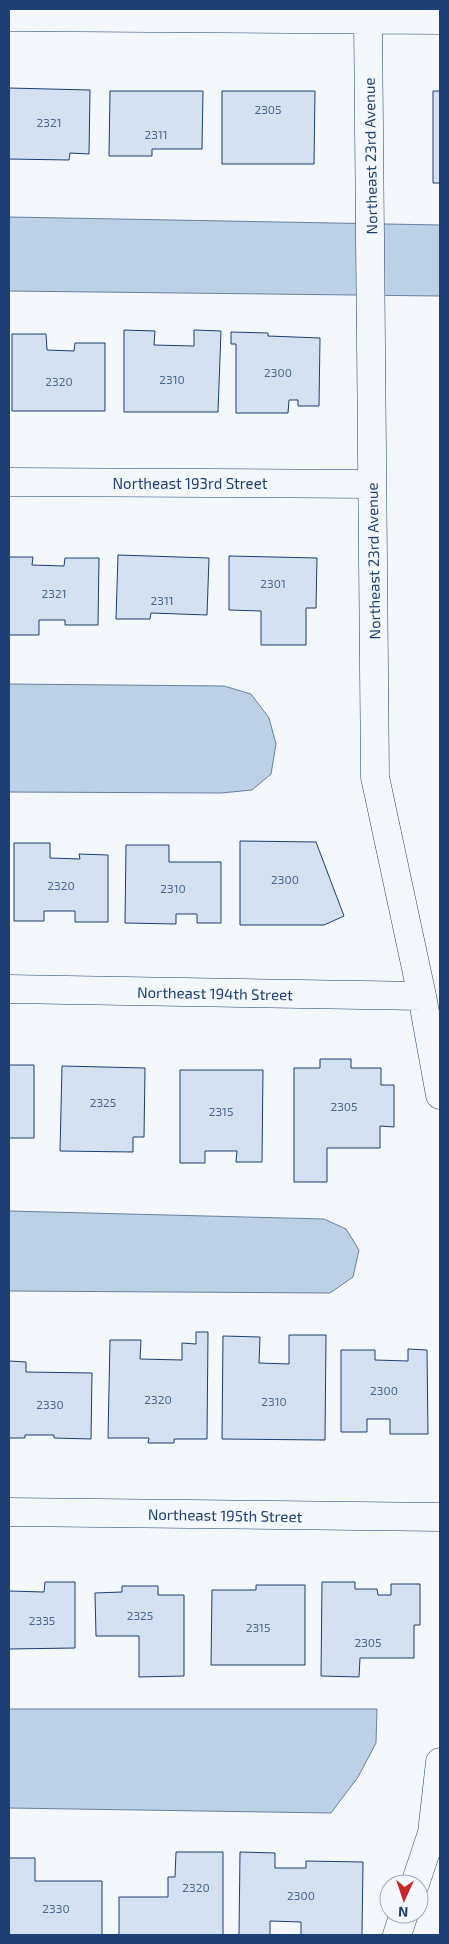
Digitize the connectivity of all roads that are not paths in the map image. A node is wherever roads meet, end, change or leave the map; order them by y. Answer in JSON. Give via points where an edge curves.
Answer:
{"nodes":[{"id":1,"x":9,"y":17,"type":"edge"},
{"id":2,"x":368,"y":20,"type":"junction"},
{"id":3,"x":440,"y":20,"type":"edge"},
{"id":4,"x":9,"y":482,"type":"edge"},
{"id":5,"x":372,"y":484,"type":"junction"},
{"id":6,"x":9,"y":989,"type":"edge"},
{"id":7,"x":422,"y":996,"type":"junction"},
{"id":8,"x":440,"y":1095,"type":"edge"},
{"id":9,"x":9,"y":1512,"type":"edge"},
{"id":10,"x":440,"y":1517,"type":"edge"},
{"id":11,"x":440,"y":1762,"type":"edge"},
{"id":12,"x":418,"y":1874,"type":"edge"}],
"edges":[{"from":1,"to":2,"type":"street"},
{"from":2,"to":3,"type":"street"},
{"from":2,"to":5,"type":"street","name":"Northeast 23rd Avenue"},
{"from":4,"to":5,"type":"street","name":"Northeast 193rd Street"},
{"from":5,"to":7,"type":"street","name":"Northeast 23rd Avenue","via":[[376,777]]},
{"from":6,"to":7,"type":"street","name":"Northeast 194th Street"},
{"from":7,"to":8,"type":"street","name":"Northeast 23rd Avenue"},
{"from":9,"to":10,"type":"street","name":"Northeast 195th Street"},
{"from":11,"to":12,"type":"street","via":[[432,1833]]}]}
